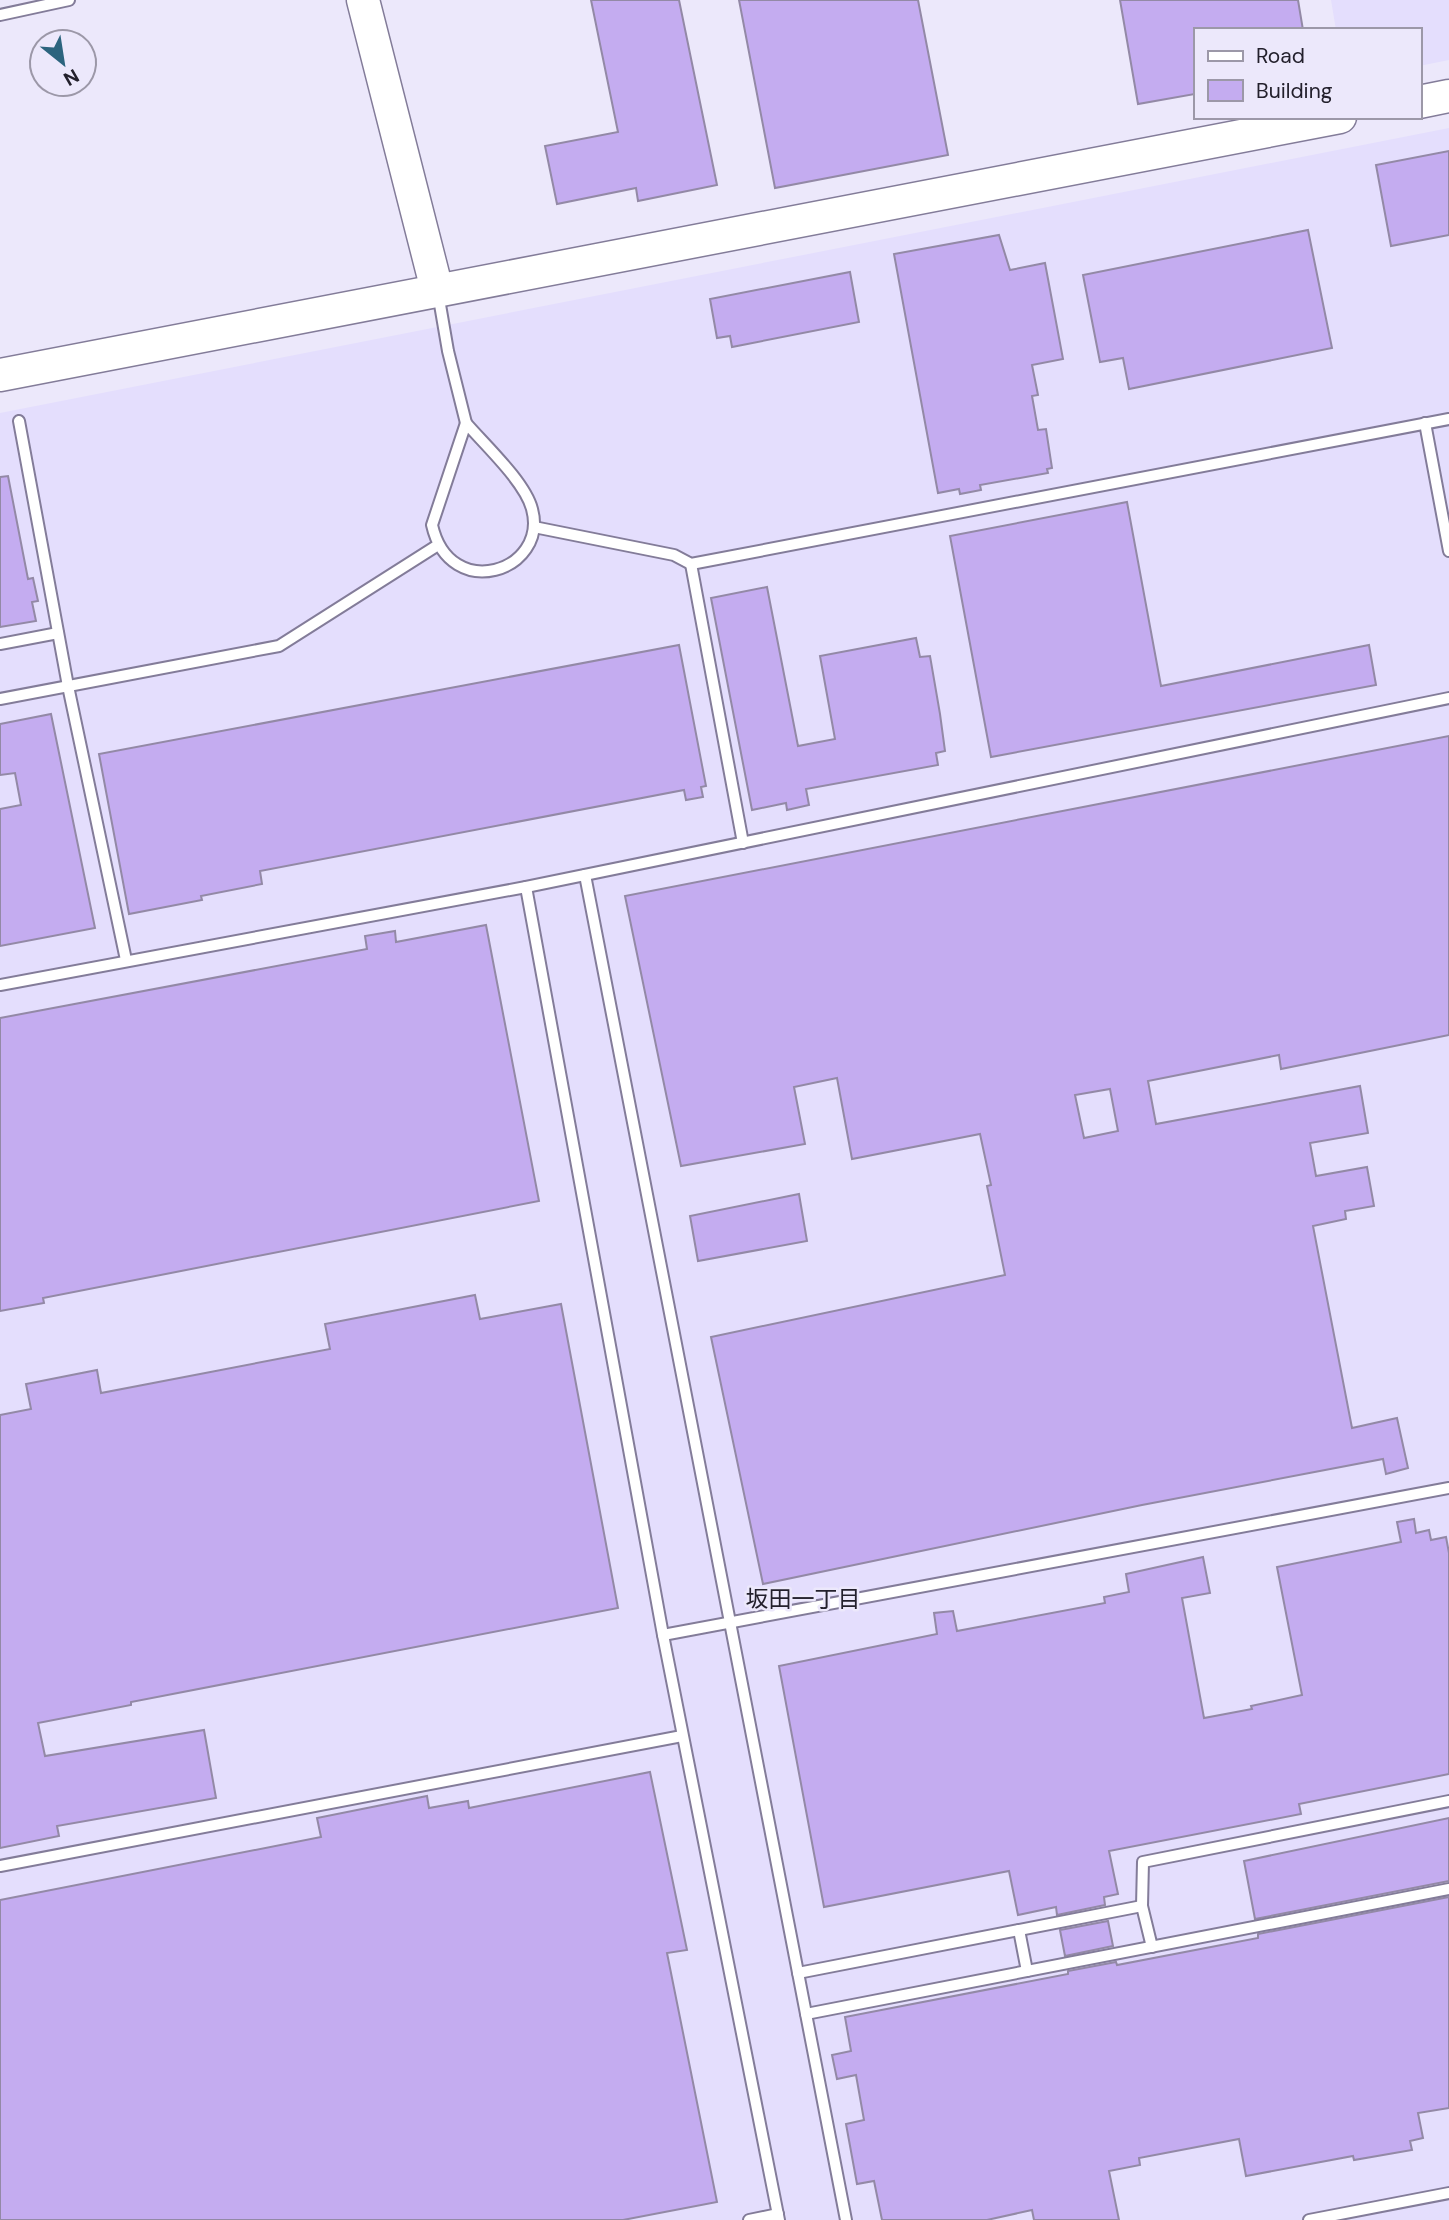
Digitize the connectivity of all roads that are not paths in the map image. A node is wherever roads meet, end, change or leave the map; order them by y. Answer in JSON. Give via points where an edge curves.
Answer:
{"nodes":[{"id":1,"x":69,"y":0,"type":"edge"},
{"id":2,"x":363,"y":0,"type":"edge"},
{"id":3,"x":0,"y":15,"type":"edge"},
{"id":4,"x":1449,"y":96,"type":"edge"},
{"id":5,"x":1421,"y":102,"type":"edge"},
{"id":6,"x":1330,"y":119,"type":"edge"},
{"id":7,"x":437,"y":290,"type":"junction"},
{"id":8,"x":0,"y":375,"type":"edge"},
{"id":9,"x":1449,"y":419,"type":"edge"},
{"id":10,"x":19,"y":422,"type":"dead end"},
{"id":11,"x":466,"y":423,"type":"junction"},
{"id":12,"x":1425,"y":423,"type":"junction"},
{"id":13,"x":534,"y":527,"type":"junction"},
{"id":14,"x":438,"y":545,"type":"junction"},
{"id":15,"x":1449,"y":551,"type":"edge"},
{"id":16,"x":691,"y":564,"type":"junction"},
{"id":17,"x":58,"y":633,"type":"junction"},
{"id":18,"x":0,"y":644,"type":"edge"},
{"id":19,"x":68,"y":686,"type":"junction"},
{"id":20,"x":1449,"y":698,"type":"edge"},
{"id":21,"x":0,"y":699,"type":"edge"},
{"id":22,"x":743,"y":843,"type":"junction"},
{"id":23,"x":585,"y":875,"type":"junction"},
{"id":24,"x":526,"y":887,"type":"junction"},
{"id":25,"x":126,"y":960,"type":"junction"},
{"id":26,"x":0,"y":985,"type":"edge"},
{"id":27,"x":1449,"y":1488,"type":"edge"},
{"id":28,"x":730,"y":1622,"type":"junction"},
{"id":29,"x":663,"y":1635,"type":"junction"},
{"id":30,"x":682,"y":1736,"type":"junction"},
{"id":31,"x":1449,"y":1801,"type":"edge"},
{"id":32,"x":0,"y":1866,"type":"edge"},
{"id":33,"x":1449,"y":1889,"type":"edge"},
{"id":34,"x":1142,"y":1906,"type":"junction"},
{"id":35,"x":1019,"y":1930,"type":"junction"},
{"id":36,"x":1152,"y":1947,"type":"junction"},
{"id":37,"x":1027,"y":1971,"type":"junction"},
{"id":38,"x":798,"y":1973,"type":"junction"},
{"id":39,"x":806,"y":2014,"type":"junction"},
{"id":40,"x":1449,"y":2193,"type":"edge"},
{"id":41,"x":778,"y":2217,"type":"edge"},
{"id":42,"x":748,"y":2220,"type":"edge"},
{"id":43,"x":846,"y":2220,"type":"edge"},
{"id":44,"x":1309,"y":2220,"type":"edge"}],
"edges":[{"from":1,"to":3,"type":"lane"},
{"from":2,"to":7,"type":"street"},
{"from":4,"to":5,"type":"street"},
{"from":6,"to":7,"type":"street"},
{"from":7,"to":8,"type":"street"},
{"from":7,"to":11,"type":"lane"},
{"from":9,"to":12,"type":"lane"},
{"from":10,"to":17,"type":"lane"},
{"from":11,"to":13,"type":"lane","via":[[526,494]]},
{"from":11,"to":14,"type":"lane","via":[[432,525]]},
{"from":12,"to":15,"type":"lane"},
{"from":12,"to":16,"type":"lane"},
{"from":13,"to":14,"type":"lane","via":[[519,557],[489,572],[457,565]]},
{"from":13,"to":16,"type":"lane","via":[[674,555]]},
{"from":14,"to":19,"type":"lane","via":[[279,646]]},
{"from":16,"to":22,"type":"lane"},
{"from":17,"to":18,"type":"lane"},
{"from":17,"to":19,"type":"lane"},
{"from":19,"to":21,"type":"lane"},
{"from":19,"to":25,"type":"lane"},
{"from":20,"to":22,"type":"lane"},
{"from":22,"to":23,"type":"lane"},
{"from":23,"to":24,"type":"lane"},
{"from":23,"to":28,"type":"lane"},
{"from":24,"to":25,"type":"lane"},
{"from":24,"to":29,"type":"lane"},
{"from":25,"to":26,"type":"lane"},
{"from":27,"to":28,"type":"lane"},
{"from":28,"to":29,"type":"lane"},
{"from":28,"to":38,"type":"lane"},
{"from":29,"to":30,"type":"lane"},
{"from":30,"to":32,"type":"lane"},
{"from":30,"to":41,"type":"lane"},
{"from":31,"to":34,"type":"lane","via":[[1143,1862]]},
{"from":33,"to":36,"type":"lane"},
{"from":34,"to":35,"type":"lane"},
{"from":34,"to":36,"type":"lane"},
{"from":35,"to":37,"type":"lane"},
{"from":35,"to":38,"type":"lane"},
{"from":36,"to":37,"type":"lane"},
{"from":37,"to":39,"type":"lane"},
{"from":38,"to":39,"type":"lane"},
{"from":39,"to":43,"type":"lane"},
{"from":40,"to":44,"type":"lane"},
{"from":41,"to":42,"type":"lane"}]}
